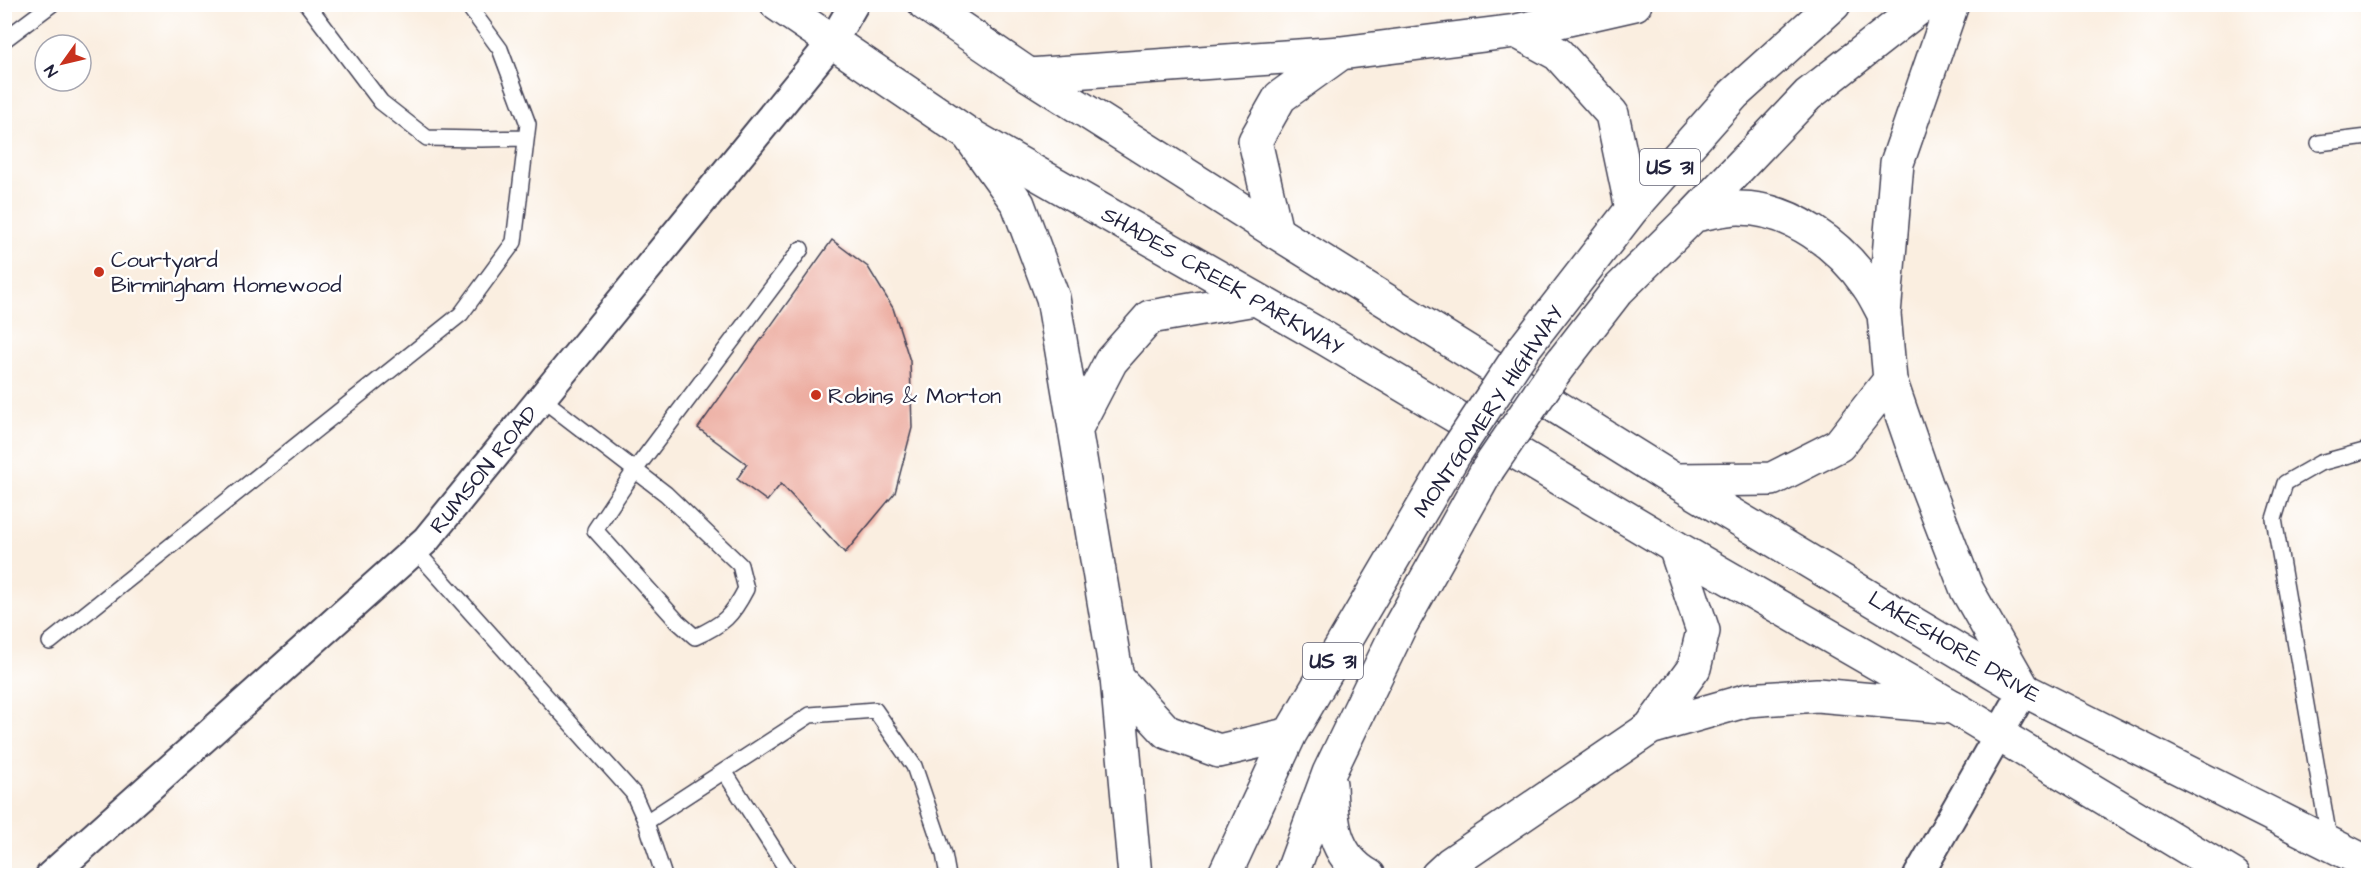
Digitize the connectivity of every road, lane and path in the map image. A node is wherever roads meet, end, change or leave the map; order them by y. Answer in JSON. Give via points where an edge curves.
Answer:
{"nodes":[{"id":1,"x":52,"y":4,"type":"edge"},
{"id":2,"x":308,"y":4,"type":"edge"},
{"id":3,"x":467,"y":4,"type":"edge"},
{"id":4,"x":777,"y":4,"type":"edge"},
{"id":5,"x":854,"y":4,"type":"edge"},
{"id":6,"x":925,"y":4,"type":"edge"},
{"id":7,"x":1635,"y":4,"type":"edge"},
{"id":8,"x":1834,"y":4,"type":"edge"},
{"id":9,"x":1924,"y":4,"type":"edge"},
{"id":10,"x":1952,"y":4,"type":"edge"},
{"id":11,"x":1516,"y":31,"type":"junction"},
{"id":12,"x":4,"y":40,"type":"edge"},
{"id":13,"x":832,"y":42,"type":"junction"},
{"id":14,"x":1341,"y":53,"type":"junction"},
{"id":15,"x":1029,"y":75,"type":"junction"},
{"id":16,"x":968,"y":134,"type":"junction"},
{"id":17,"x":2368,"y":137,"type":"edge"},
{"id":18,"x":526,"y":138,"type":"junction"},
{"id":19,"x":2319,"y":143,"type":"dead end"},
{"id":20,"x":1632,"y":209,"type":"junction"},
{"id":21,"x":1694,"y":215,"type":"junction"},
{"id":22,"x":1276,"y":232,"type":"junction"},
{"id":23,"x":801,"y":249,"type":"dead end"},
{"id":24,"x":1255,"y":299,"type":"junction"},
{"id":25,"x":1884,"y":314,"type":"junction"},
{"id":26,"x":1890,"y":380,"type":"junction"},
{"id":27,"x":541,"y":398,"type":"junction"},
{"id":28,"x":1075,"y":430,"type":"junction"},
{"id":29,"x":2368,"y":450,"type":"edge"},
{"id":30,"x":635,"y":470,"type":"junction"},
{"id":31,"x":1674,"y":480,"type":"junction"},
{"id":32,"x":1675,"y":547,"type":"junction"},
{"id":33,"x":415,"y":550,"type":"junction"},
{"id":34,"x":50,"y":642,"type":"dead end"},
{"id":35,"x":1117,"y":678,"type":"junction"},
{"id":36,"x":2024,"y":690,"type":"junction"},
{"id":37,"x":1953,"y":707,"type":"junction"},
{"id":38,"x":1650,"y":728,"type":"junction"},
{"id":39,"x":1290,"y":734,"type":"junction"},
{"id":40,"x":1998,"y":734,"type":"junction"},
{"id":41,"x":724,"y":771,"type":"junction"},
{"id":42,"x":1329,"y":773,"type":"junction"},
{"id":43,"x":646,"y":822,"type":"junction"},
{"id":44,"x":2330,"y":844,"type":"junction"},
{"id":45,"x":2368,"y":863,"type":"edge"},
{"id":46,"x":1443,"y":870,"type":"edge"},
{"id":47,"x":2228,"y":874,"type":"edge"},
{"id":48,"x":50,"y":876,"type":"edge"},
{"id":49,"x":664,"y":876,"type":"edge"},
{"id":50,"x":791,"y":876,"type":"edge"},
{"id":51,"x":948,"y":876,"type":"edge"},
{"id":52,"x":1135,"y":876,"type":"edge"},
{"id":53,"x":1224,"y":876,"type":"edge"},
{"id":54,"x":1291,"y":876,"type":"edge"},
{"id":55,"x":1369,"y":876,"type":"edge"},
{"id":56,"x":1415,"y":876,"type":"edge"},
{"id":57,"x":1918,"y":876,"type":"edge"}],
"edges":[{"from":1,"to":12,"type":"lane"},
{"from":2,"to":18,"type":"lane","via":[[381,102],[427,138]]},
{"from":3,"to":18,"type":"lane","via":[[500,49],[528,124]]},
{"from":4,"to":13,"type":"main road","name":"SHADES CREEK PARKWAY"},
{"from":5,"to":13,"type":"street","name":"RUMSON ROAD"},
{"from":6,"to":15,"type":"main road"},
{"from":7,"to":11,"type":"main road"},
{"from":8,"to":20,"type":"main road","name":"MONTGOMERY HIGHWAY","number":"US 31","via":[[1734,94]]},
{"from":9,"to":21,"type":"main road","name":"MONTGOMERY HIGHWAY","number":"US 31","via":[[1808,94]]},
{"from":10,"to":25,"type":"main road","via":[[1897,164]]},
{"from":11,"to":14,"type":"main road"},
{"from":11,"to":20,"type":"main road","via":[[1558,54],[1612,114]]},
{"from":13,"to":16,"type":"main road","name":"SHADES CREEK PARKWAY"},
{"from":13,"to":27,"type":"street","name":"RUMSON ROAD"},
{"from":14,"to":15,"type":"main road"},
{"from":14,"to":22,"type":"main road","via":[[1280,98],[1255,141]]},
{"from":15,"to":22,"type":"main road"},
{"from":16,"to":24,"type":"main road","name":"SHADES CREEK PARKWAY"},
{"from":16,"to":28,"type":"main road","via":[[1018,204],[1053,298]]},
{"from":17,"to":19,"type":"lane"},
{"from":18,"to":34,"type":"lane","via":[[514,242],[461,314]]},
{"from":20,"to":39,"type":"main road","name":"MONTGOMERY HIGHWAY","number":"US 31","bridge":true,"via":[[1525,347],[1455,453]]},
{"from":21,"to":25,"type":"main road","via":[[1739,208],[1796,221],[1825,239],[1849,263],[1869,286]]},
{"from":21,"to":42,"type":"main road","name":"MONTGOMERY HIGHWAY","number":"US 31","bridge":true,"via":[[1617,291],[1555,371],[1488,469],[1399,628]]},
{"from":22,"to":31,"type":"main road","name":"LAKESHORE DRIVE"},
{"from":23,"to":30,"type":"lane"},
{"from":24,"to":28,"type":"main road","via":[[1150,317],[1111,361]]},
{"from":24,"to":32,"type":"main road","name":"SHADES CREEK PARKWAY"},
{"from":25,"to":26,"type":"main road"},
{"from":26,"to":31,"type":"main road","via":[[1839,445],[1773,479]]},
{"from":26,"to":36,"type":"main road","via":[[1966,590]]},
{"from":27,"to":30,"type":"lane"},
{"from":27,"to":33,"type":"street","name":"RUMSON ROAD"},
{"from":28,"to":35,"type":"main road"},
{"from":29,"to":44,"type":"lane","via":[[2320,463],[2284,483],[2274,519]]},
{"from":30,"to":30,"type":"lane","via":[[666,494],[740,565],[746,589],[735,612],[695,637],[595,530]]},
{"from":31,"to":36,"type":"main road","name":"LAKESHORE DRIVE"},
{"from":32,"to":37,"type":"main road"},
{"from":32,"to":38,"type":"main road","via":[[1703,631],[1694,668]]},
{"from":33,"to":43,"type":"lane","via":[[633,794]]},
{"from":33,"to":48,"type":"street","name":"RUMSON ROAD"},
{"from":35,"to":39,"type":"main road","via":[[1167,732],[1219,751]]},
{"from":35,"to":52,"type":"main road"},
{"from":36,"to":40,"type":"street"},
{"from":36,"to":44,"type":"main road","name":"LAKESHORE DRIVE"},
{"from":37,"to":38,"type":"main road","via":[[1817,694],[1748,700]]},
{"from":37,"to":40,"type":"main road"},
{"from":38,"to":46,"type":"main road"},
{"from":39,"to":53,"type":"main road","name":"MONTGOMERY HIGHWAY","number":"US 31"},
{"from":40,"to":47,"type":"main road"},
{"from":40,"to":57,"type":"street"},
{"from":41,"to":43,"type":"lane"},
{"from":41,"to":50,"type":"lane"},
{"from":41,"to":51,"type":"lane","via":[[810,715],[876,710],[914,766]]},
{"from":42,"to":54,"type":"main road","number":"US 31"},
{"from":42,"to":55,"type":"main road","via":[[1335,838],[1349,859]]},
{"from":43,"to":49,"type":"lane"},
{"from":44,"to":45,"type":"main road","name":"LAKESHORE DRIVE"},
{"from":46,"to":56,"type":"main road"}]}
